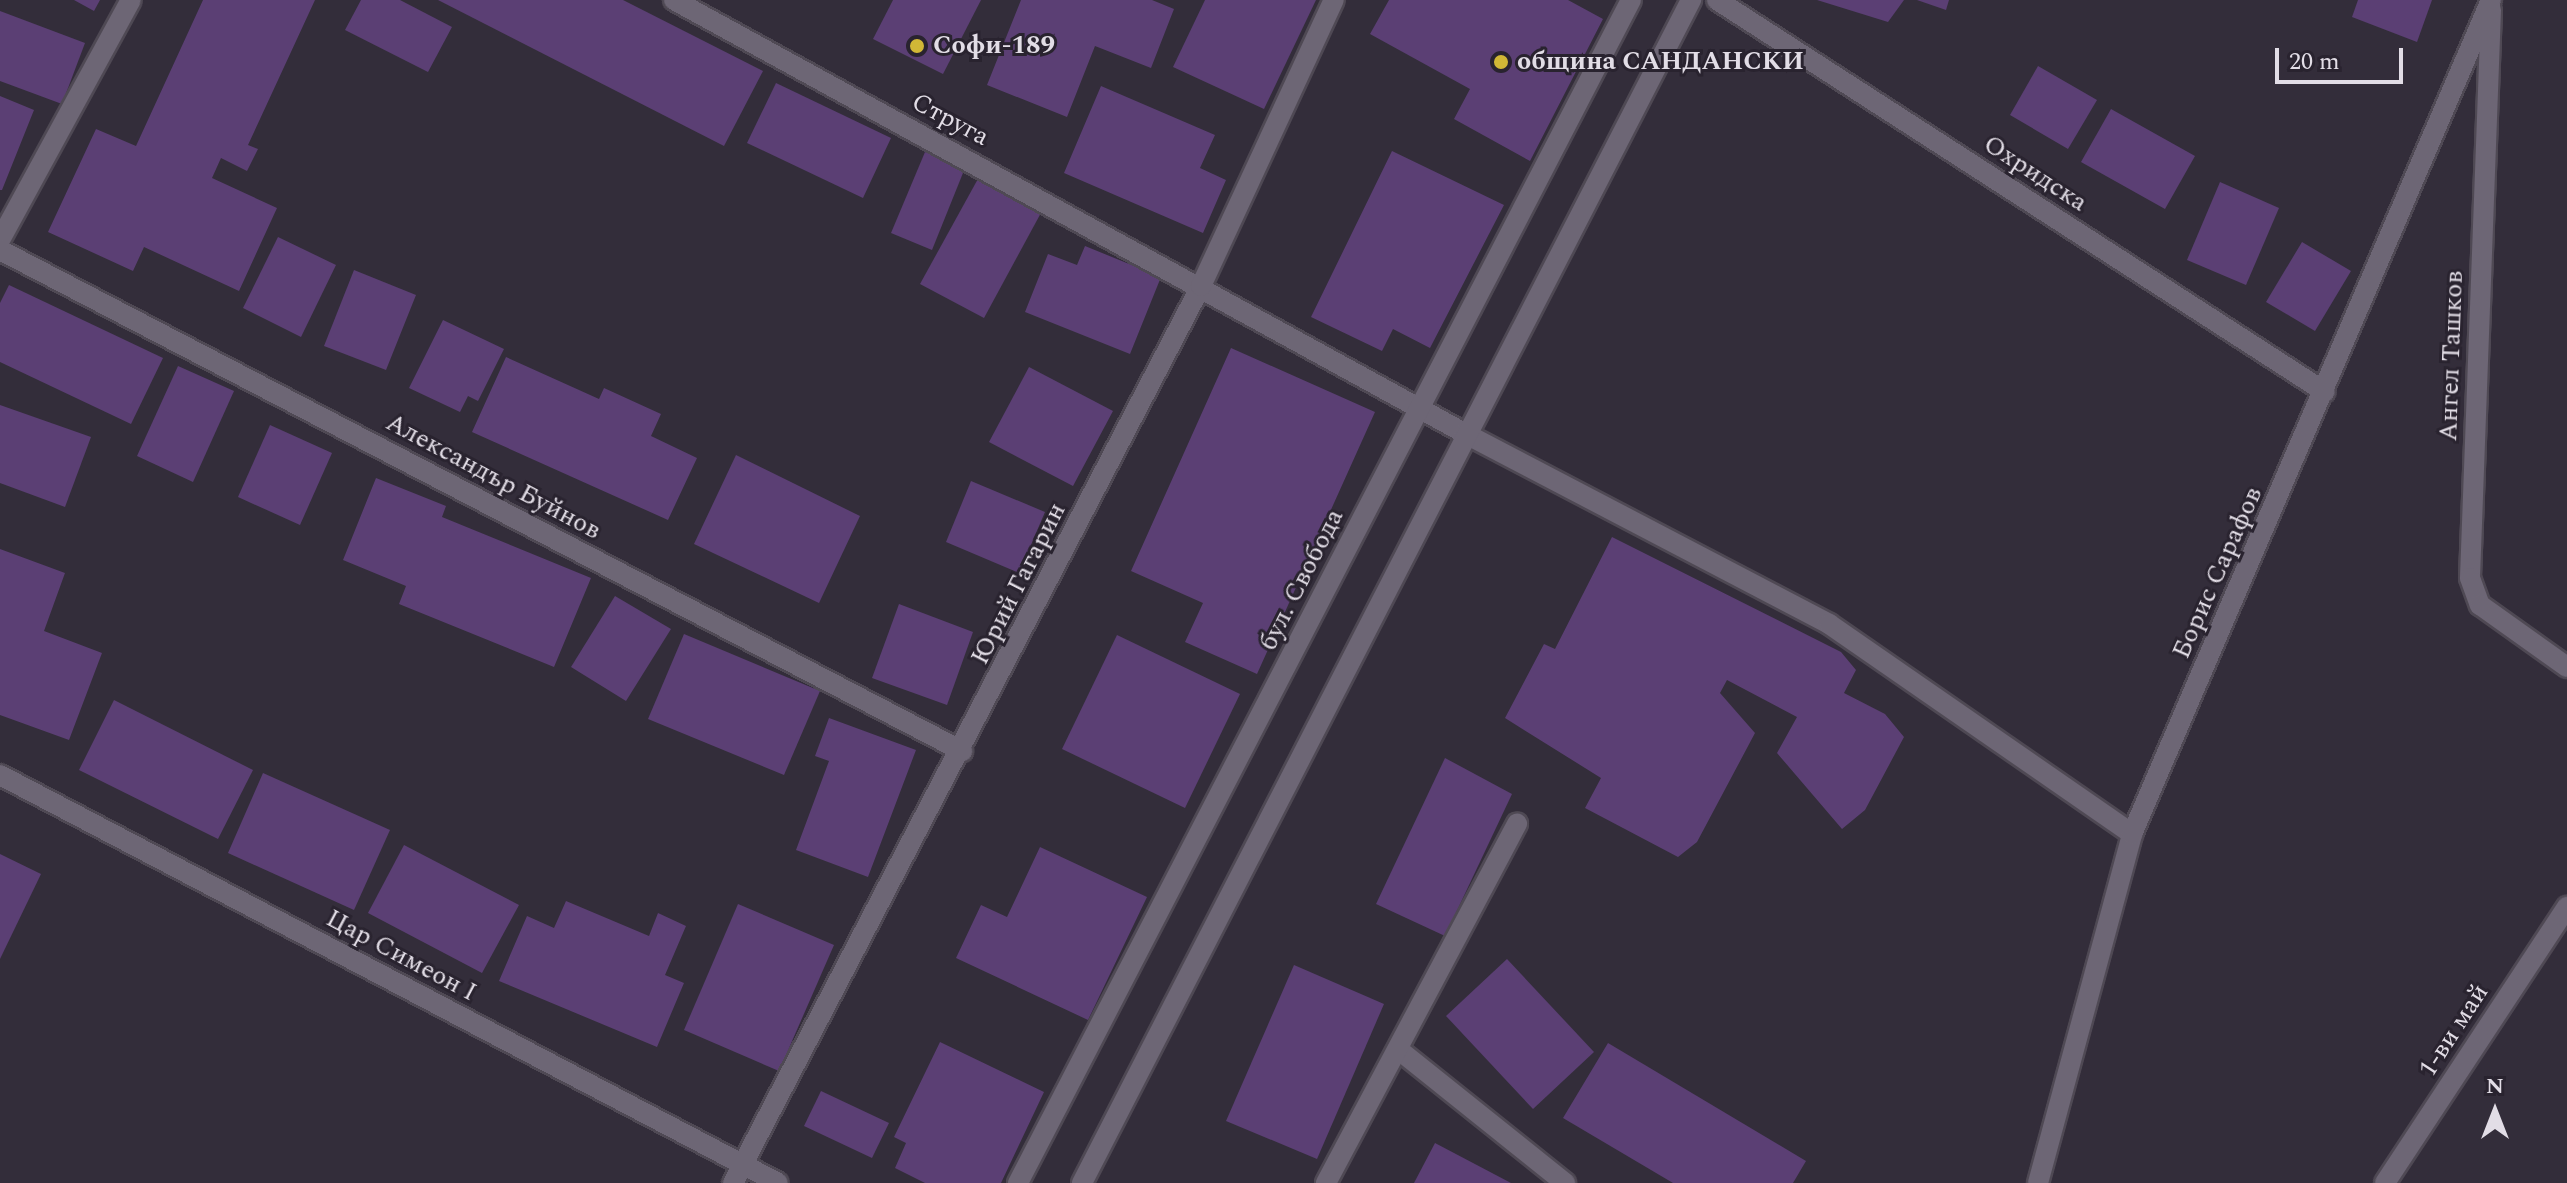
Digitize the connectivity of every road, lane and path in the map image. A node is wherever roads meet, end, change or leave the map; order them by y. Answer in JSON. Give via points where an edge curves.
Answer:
{"nodes":[{"id":1,"x":131,"y":0,"type":"edge"},
{"id":2,"x":674,"y":0,"type":"edge"},
{"id":3,"x":1334,"y":0,"type":"edge"},
{"id":4,"x":1631,"y":0,"type":"edge"},
{"id":5,"x":1691,"y":0,"type":"edge"},
{"id":6,"x":1717,"y":0,"type":"edge"},
{"id":7,"x":2491,"y":0,"type":"edge"},
{"id":8,"x":0,"y":240,"type":"edge"},
{"id":9,"x":0,"y":250,"type":"edge"},
{"id":10,"x":1201,"y":286,"type":"junction"},
{"id":11,"x":2325,"y":392,"type":"junction"},
{"id":12,"x":1420,"y":408,"type":"junction"},
{"id":13,"x":1466,"y":434,"type":"junction"},
{"id":14,"x":2567,"y":667,"type":"edge"},
{"id":15,"x":962,"y":751,"type":"junction"},
{"id":16,"x":0,"y":775,"type":"edge"},
{"id":17,"x":1517,"y":824,"type":"dead end"},
{"id":18,"x":2132,"y":834,"type":"junction"},
{"id":19,"x":2567,"y":907,"type":"edge"},
{"id":20,"x":1399,"y":1050,"type":"junction"},
{"id":21,"x":738,"y":1174,"type":"edge"},
{"id":22,"x":778,"y":1183,"type":"edge"},
{"id":23,"x":1018,"y":1183,"type":"edge"},
{"id":24,"x":1082,"y":1183,"type":"edge"},
{"id":25,"x":1326,"y":1183,"type":"edge"},
{"id":26,"x":1565,"y":1183,"type":"edge"},
{"id":27,"x":2038,"y":1183,"type":"edge"},
{"id":28,"x":2385,"y":1183,"type":"edge"}],
"edges":[{"from":1,"to":8,"type":"street"},
{"from":2,"to":10,"type":"street","name":"Струга"},
{"from":3,"to":10,"type":"street","name":"Юрий Гагарин"},
{"from":4,"to":12,"type":"street","name":"бул. Свобода"},
{"from":5,"to":13,"type":"street"},
{"from":6,"to":11,"type":"street","name":"Охридска"},
{"from":7,"to":11,"type":"street","name":"Борис Сарафов"},
{"from":7,"to":14,"type":"street","name":"Ангел Ташков","via":[[2470,578],[2480,605]]},
{"from":9,"to":15,"type":"street","name":"Александър Буйнов"},
{"from":10,"to":12,"type":"street","name":"Струга"},
{"from":10,"to":15,"type":"street","name":"Юрий Гагарин"},
{"from":11,"to":18,"type":"street","name":"Борис Сарафов"},
{"from":12,"to":13,"type":"street","name":"Струга"},
{"from":12,"to":23,"type":"street","name":"бул. Свобода"},
{"from":13,"to":18,"type":"street","name":"Струга","via":[[1829,624]]},
{"from":13,"to":24,"type":"street"},
{"from":15,"to":21,"type":"street","name":"Юрий Гагарин"},
{"from":16,"to":21,"type":"street","name":"Цар Симеон I"},
{"from":17,"to":20,"type":"street"},
{"from":18,"to":27,"type":"street","name":"Борис Сарафов"},
{"from":19,"to":28,"type":"street","name":"1-ви май"},
{"from":20,"to":25,"type":"street"},
{"from":20,"to":26,"type":"street"},
{"from":21,"to":22,"type":"street","name":"Цар Симеон I"}]}
